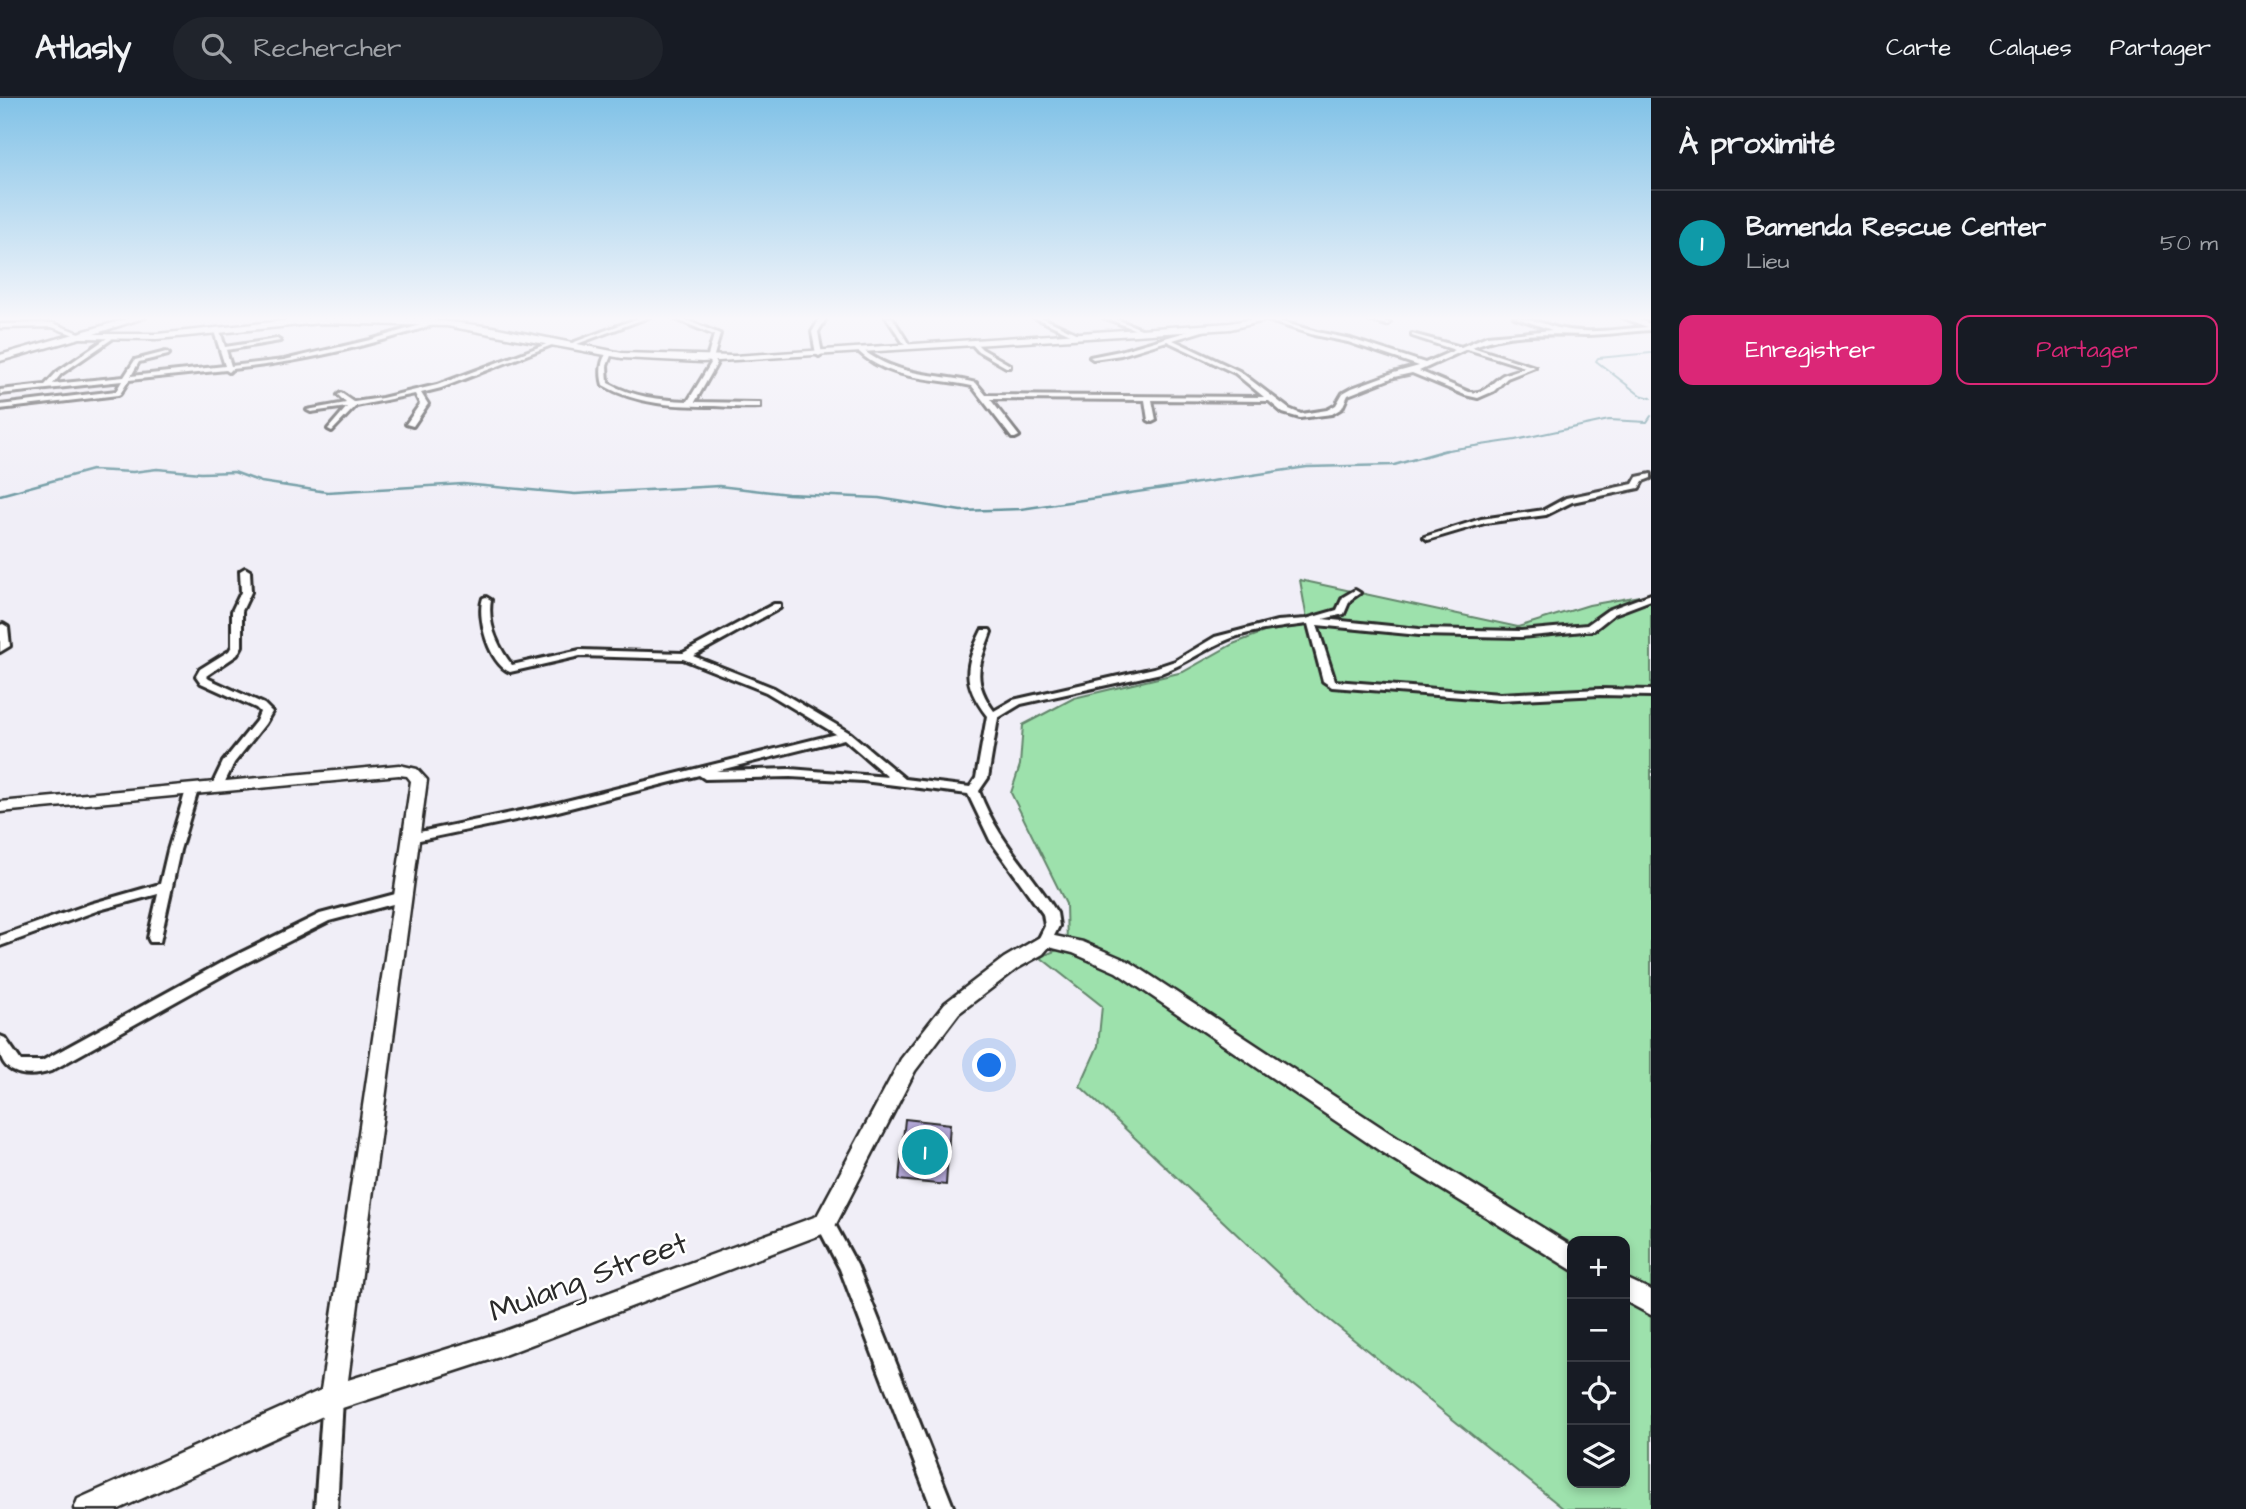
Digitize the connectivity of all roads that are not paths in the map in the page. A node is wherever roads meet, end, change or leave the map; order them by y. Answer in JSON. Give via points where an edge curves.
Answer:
{"nodes":[{"id":1,"x":51,"y":383,"type":"edge"},
{"id":2,"x":94,"y":383,"type":"edge"},
{"id":3,"x":125,"y":383,"type":"edge"},
{"id":4,"x":451,"y":383,"type":"edge"},
{"id":5,"x":607,"y":383,"type":"edge"},
{"id":6,"x":702,"y":383,"type":"edge"},
{"id":7,"x":967,"y":383,"type":"edge"},
{"id":8,"x":1251,"y":383,"type":"edge"},
{"id":9,"x":1370,"y":383,"type":"edge"},
{"id":10,"x":1440,"y":383,"type":"edge"},
{"id":11,"x":1499,"y":383,"type":"edge"},
{"id":12,"x":47,"y":387,"type":"junction"},
{"id":13,"x":0,"y":392,"type":"edge"},
{"id":14,"x":418,"y":393,"type":"junction"},
{"id":15,"x":341,"y":395,"type":"dead end"},
{"id":16,"x":986,"y":397,"type":"junction"},
{"id":17,"x":1148,"y":398,"type":"junction"},
{"id":18,"x":1271,"y":399,"type":"junction"},
{"id":19,"x":691,"y":402,"type":"junction"},
{"id":20,"x":353,"y":405,"type":"junction"},
{"id":21,"x":757,"y":405,"type":"dead end"},
{"id":22,"x":0,"y":407,"type":"edge"},
{"id":23,"x":311,"y":410,"type":"dead end"},
{"id":24,"x":1152,"y":420,"type":"dead end"},
{"id":25,"x":410,"y":424,"type":"dead end"},
{"id":26,"x":332,"y":429,"type":"dead end"},
{"id":27,"x":1015,"y":436,"type":"dead end"},
{"id":28,"x":1651,"y":476,"type":"edge"},
{"id":29,"x":1428,"y":537,"type":"dead end"},
{"id":30,"x":245,"y":571,"type":"dead end"},
{"id":31,"x":1355,"y":593,"type":"dead end"},
{"id":32,"x":1651,"y":597,"type":"edge"},
{"id":33,"x":486,"y":600,"type":"dead end"},
{"id":34,"x":777,"y":606,"type":"dead end"},
{"id":35,"x":1312,"y":621,"type":"junction"},
{"id":36,"x":3,"y":627,"type":"dead end"},
{"id":37,"x":986,"y":632,"type":"dead end"},
{"id":38,"x":0,"y":649,"type":"edge"},
{"id":39,"x":685,"y":656,"type":"junction"},
{"id":40,"x":1651,"y":693,"type":"edge"},
{"id":41,"x":993,"y":716,"type":"junction"},
{"id":42,"x":846,"y":735,"type":"junction"},
{"id":43,"x":682,"y":776,"type":"junction"},
{"id":44,"x":902,"y":782,"type":"junction"},
{"id":45,"x":217,"y":787,"type":"junction"},
{"id":46,"x":192,"y":790,"type":"junction"},
{"id":47,"x":972,"y":791,"type":"junction"},
{"id":48,"x":0,"y":807,"type":"edge"},
{"id":49,"x":410,"y":838,"type":"junction"},
{"id":50,"x":166,"y":887,"type":"junction"},
{"id":51,"x":403,"y":897,"type":"junction"},
{"id":52,"x":155,"y":938,"type":"dead end"},
{"id":53,"x":1045,"y":940,"type":"junction"},
{"id":54,"x":0,"y":941,"type":"edge"},
{"id":55,"x":0,"y":1042,"type":"edge"},
{"id":56,"x":825,"y":1223,"type":"junction"},
{"id":57,"x":1567,"y":1256,"type":"edge"},
{"id":58,"x":1630,"y":1292,"type":"edge"},
{"id":59,"x":1651,"y":1303,"type":"edge"},
{"id":60,"x":333,"y":1398,"type":"junction"},
{"id":61,"x":88,"y":1509,"type":"edge"},
{"id":62,"x":326,"y":1509,"type":"edge"},
{"id":63,"x":943,"y":1509,"type":"edge"}],
"edges":[{"from":1,"to":12,"type":"street"},
{"from":2,"to":12,"type":"street"},
{"from":3,"to":22,"type":"street","via":[[112,394]]},
{"from":4,"to":14,"type":"street"},
{"from":5,"to":19,"type":"street","via":[[616,392],[633,397]]},
{"from":6,"to":19,"type":"street"},
{"from":7,"to":16,"type":"street"},
{"from":8,"to":18,"type":"street"},
{"from":9,"to":18,"type":"street","via":[[1345,394],[1329,412],[1292,415]]},
{"from":10,"to":11,"type":"street","via":[[1478,396]]},
{"from":12,"to":13,"type":"street"},
{"from":14,"to":20,"type":"street"},
{"from":14,"to":25,"type":"street","via":[[424,404]]},
{"from":15,"to":20,"type":"street"},
{"from":16,"to":17,"type":"street"},
{"from":16,"to":27,"type":"street"},
{"from":17,"to":18,"type":"street"},
{"from":17,"to":24,"type":"street"},
{"from":19,"to":21,"type":"street"},
{"from":20,"to":23,"type":"street"},
{"from":20,"to":26,"type":"street"},
{"from":28,"to":29,"type":"street","via":[[1640,479],[1636,486],[1569,500],[1546,512]]},
{"from":30,"to":45,"type":"street","via":[[246,592],[237,611],[237,646],[201,676],[266,712],[229,762]]},
{"from":31,"to":35,"type":"street","via":[[1341,611]]},
{"from":32,"to":35,"type":"street","via":[[1611,612],[1590,628],[1521,634],[1419,632]]},
{"from":33,"to":39,"type":"street","via":[[488,631],[510,669],[580,653]]},
{"from":34,"to":39,"type":"street"},
{"from":35,"to":40,"type":"street","via":[[1328,681],[1341,687],[1500,697]]},
{"from":35,"to":41,"type":"street","via":[[1219,639],[1167,668],[1017,702]]},
{"from":36,"to":38,"type":"street","via":[[5,643]]},
{"from":37,"to":41,"type":"street","via":[[972,681]]},
{"from":39,"to":42,"type":"street","via":[[770,690]]},
{"from":41,"to":47,"type":"street","via":[[982,778]]},
{"from":42,"to":43,"type":"street"},
{"from":42,"to":44,"type":"street"},
{"from":43,"to":44,"type":"street","via":[[790,773]]},
{"from":43,"to":49,"type":"street"},
{"from":44,"to":47,"type":"street"},
{"from":45,"to":46,"type":"street"},
{"from":45,"to":49,"type":"street","via":[[411,772],[419,780]]},
{"from":46,"to":48,"type":"street"},
{"from":46,"to":50,"type":"street"},
{"from":47,"to":53,"type":"street","via":[[993,838],[1050,913],[1052,926]]},
{"from":49,"to":51,"type":"street"},
{"from":50,"to":52,"type":"street"},
{"from":50,"to":54,"type":"street"},
{"from":51,"to":55,"type":"street","via":[[325,917],[45,1067],[16,1067]]},
{"from":51,"to":60,"type":"street"},
{"from":53,"to":56,"type":"street","via":[[952,1008],[908,1065]]},
{"from":53,"to":57,"type":"street","via":[[1077,947],[1123,967],[1391,1146]]},
{"from":56,"to":60,"type":"street","name":"Mulang Street","via":[[499,1345]]},
{"from":56,"to":63,"type":"street","via":[[848,1265]]},
{"from":58,"to":59,"type":"street"},
{"from":60,"to":61,"type":"street","name":"Mulang Street"},
{"from":60,"to":62,"type":"street"}]}
